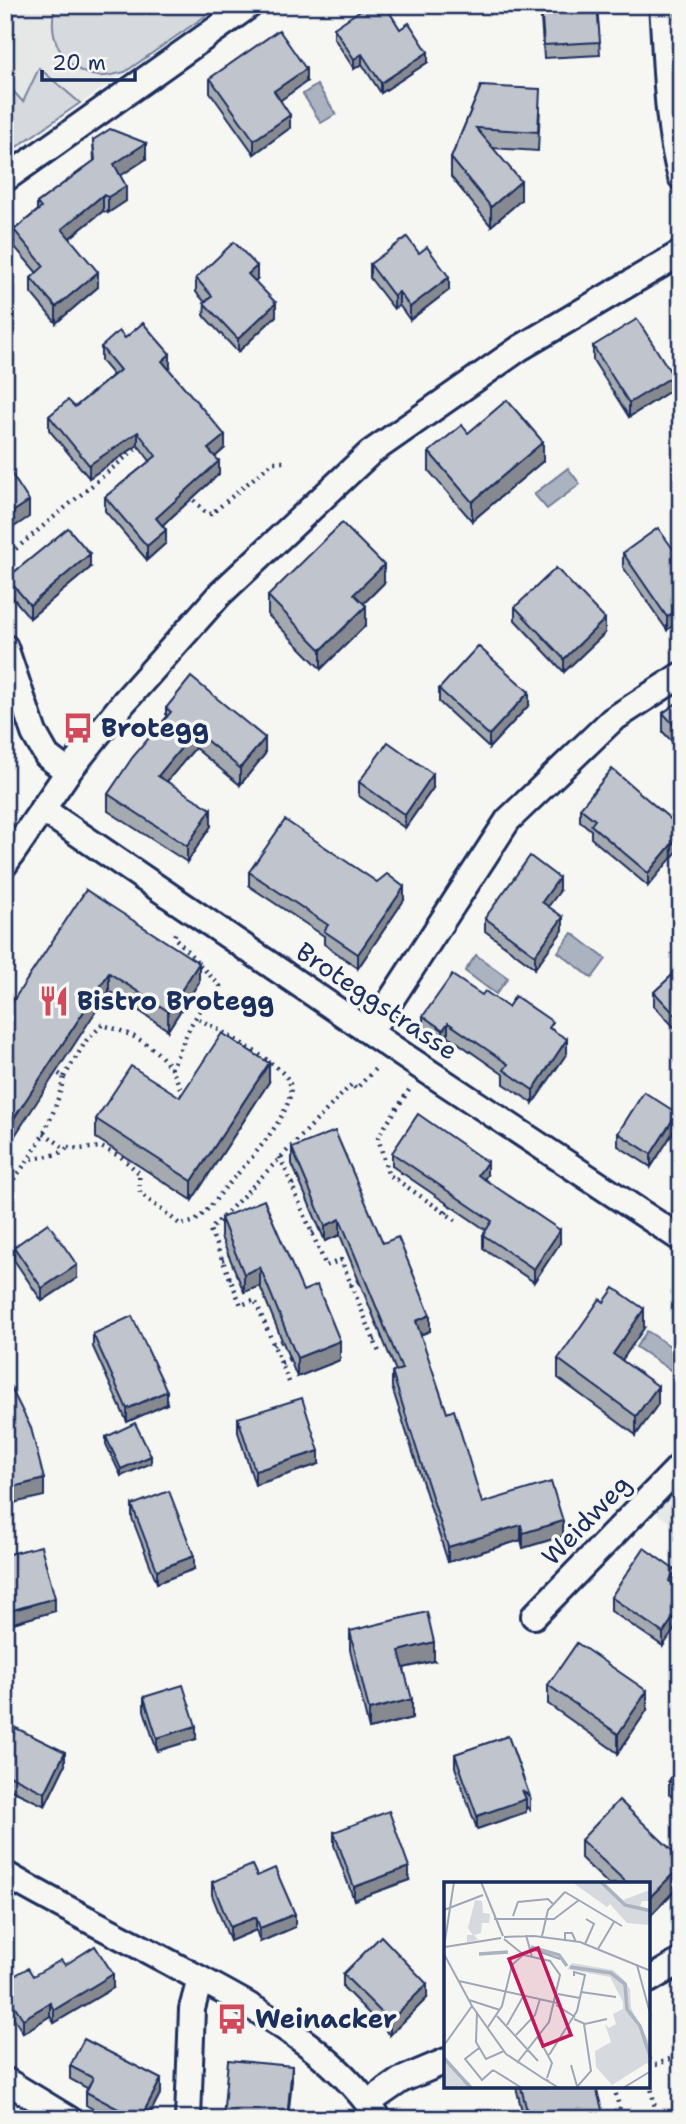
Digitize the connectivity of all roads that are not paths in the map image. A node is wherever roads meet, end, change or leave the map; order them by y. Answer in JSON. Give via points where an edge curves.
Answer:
{"nodes":[{"id":1,"x":250,"y":5,"type":"edge"},
{"id":2,"x":662,"y":5,"type":"edge"},
{"id":3,"x":681,"y":177,"type":"edge"},
{"id":4,"x":5,"y":178,"type":"edge"},
{"id":5,"x":681,"y":253,"type":"edge"},
{"id":6,"x":5,"y":647,"type":"edge"},
{"id":7,"x":681,"y":675,"type":"edge"},
{"id":8,"x":68,"y":772,"type":"junction"},
{"id":9,"x":42,"y":808,"type":"junction"},
{"id":10,"x":5,"y":864,"type":"edge"},
{"id":11,"x":370,"y":1032,"type":"junction"},
{"id":12,"x":678,"y":1231,"type":"edge"},
{"id":13,"x":681,"y":1465,"type":"edge"},
{"id":14,"x":534,"y":1616,"type":"dead end"},
{"id":15,"x":5,"y":1874,"type":"edge"},
{"id":16,"x":680,"y":1961,"type":"edge"},
{"id":17,"x":200,"y":1979,"type":"junction"},
{"id":18,"x":651,"y":1979,"type":"edge"},
{"id":19,"x":444,"y":2062,"type":"edge"},
{"id":20,"x":5,"y":2080,"type":"edge"},
{"id":21,"x":374,"y":2110,"type":"edge"},
{"id":22,"x":69,"y":2119,"type":"edge"},
{"id":23,"x":188,"y":2119,"type":"edge"}],
"edges":[{"from":1,"to":4,"type":"street"},
{"from":2,"to":3,"type":"street","via":[[672,132]]},
{"from":5,"to":8,"type":"street","via":[[520,348],[370,453],[220,594]]},
{"from":6,"to":8,"type":"street","via":[[34,733],[47,756]]},
{"from":7,"to":11,"type":"street","via":[[611,720],[508,820]]},
{"from":8,"to":9,"type":"street"},
{"from":9,"to":10,"type":"street"},
{"from":9,"to":11,"type":"street","name":"Broteggstrasse"},
{"from":11,"to":12,"type":"street","name":"Broteggstrasse"},
{"from":13,"to":14,"type":"street","name":"Weidweg"},
{"from":15,"to":17,"type":"street"},
{"from":16,"to":18,"type":"street"},
{"from":17,"to":21,"type":"street","via":[[298,2036],[328,2060]]},
{"from":17,"to":23,"type":"street","via":[[192,2009]]},
{"from":19,"to":21,"type":"street","via":[[401,2080]]},
{"from":20,"to":22,"type":"street"}]}
